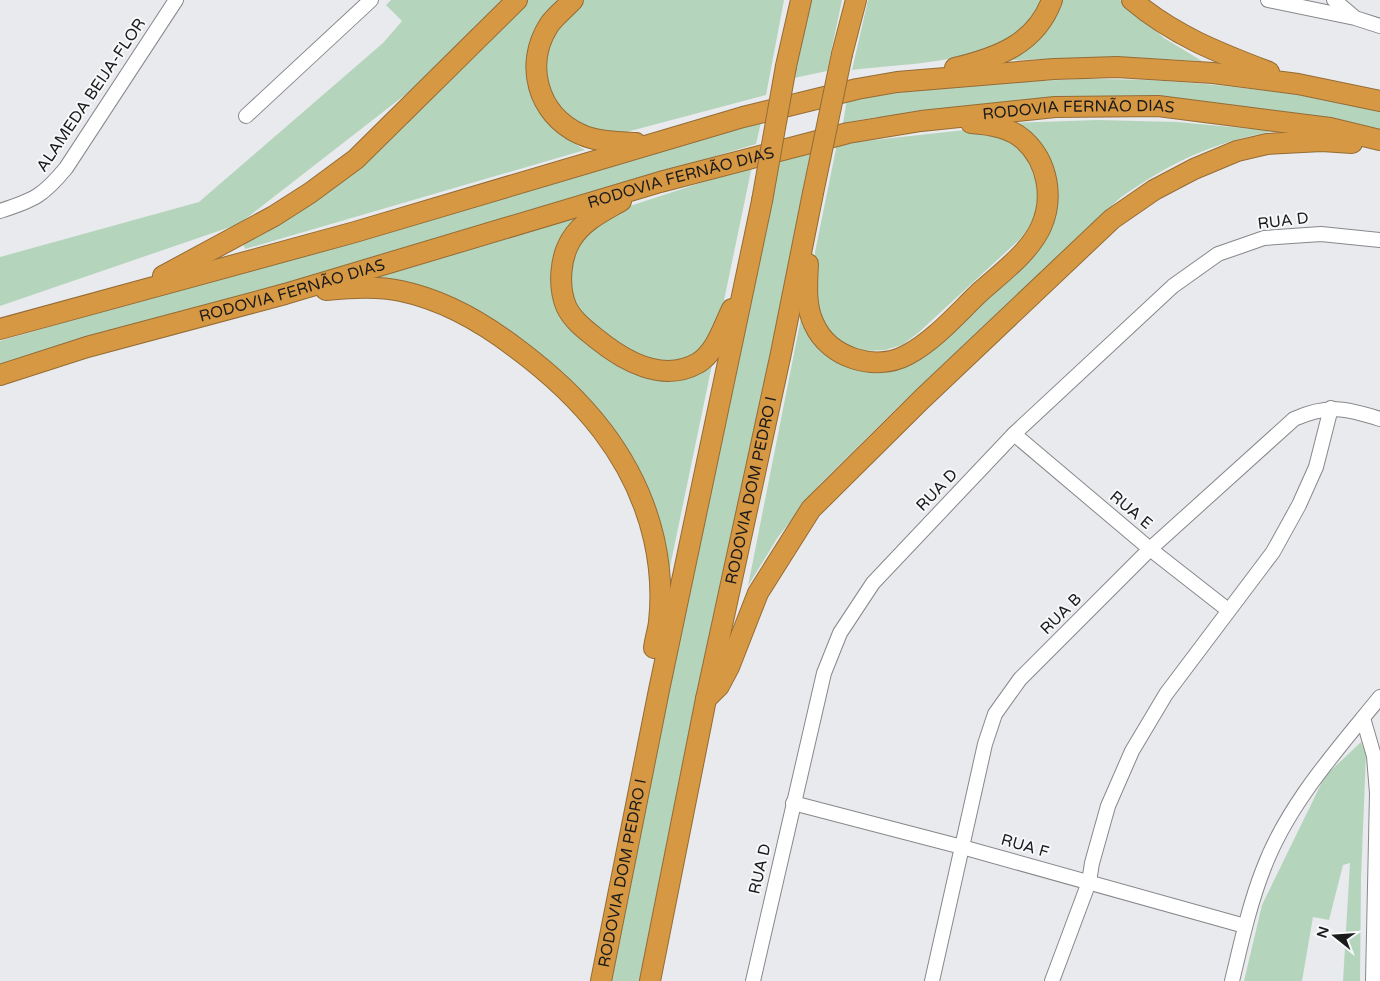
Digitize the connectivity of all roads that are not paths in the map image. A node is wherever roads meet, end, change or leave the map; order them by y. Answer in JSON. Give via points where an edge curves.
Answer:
{"nodes":[{"id":1,"x":176,"y":0,"type":"edge"},
{"id":2,"x":371,"y":0,"type":"edge"},
{"id":3,"x":517,"y":0,"type":"edge"},
{"id":4,"x":573,"y":0,"type":"edge"},
{"id":5,"x":794,"y":0,"type":"edge"},
{"id":6,"x":801,"y":0,"type":"edge"},
{"id":7,"x":857,"y":0,"type":"edge"},
{"id":8,"x":1052,"y":0,"type":"edge"},
{"id":9,"x":1132,"y":0,"type":"edge"},
{"id":10,"x":1268,"y":0,"type":"edge"},
{"id":11,"x":1334,"y":0,"type":"edge"},
{"id":12,"x":1355,"y":18,"type":"junction"},
{"id":13,"x":1380,"y":26,"type":"edge"},
{"id":14,"x":791,"y":44,"type":"junction"},
{"id":15,"x":897,"y":82,"type":"junction"},
{"id":16,"x":1298,"y":84,"type":"junction"},
{"id":17,"x":1380,"y":102,"type":"edge"},
{"id":18,"x":246,"y":116,"type":"dead end"},
{"id":19,"x":921,"y":121,"type":"junction"},
{"id":20,"x":1380,"y":142,"type":"edge"},
{"id":21,"x":650,"y":143,"type":"junction"},
{"id":22,"x":660,"y":182,"type":"junction"},
{"id":23,"x":811,"y":200,"type":"junction"},
{"id":24,"x":0,"y":211,"type":"edge"},
{"id":25,"x":1380,"y":240,"type":"edge"},
{"id":26,"x":745,"y":285,"type":"junction"},
{"id":27,"x":128,"y":294,"type":"junction"},
{"id":28,"x":285,"y":294,"type":"junction"},
{"id":29,"x":0,"y":329,"type":"edge"},
{"id":30,"x":0,"y":375,"type":"edge"},
{"id":31,"x":1331,"y":408,"type":"junction"},
{"id":32,"x":1380,"y":419,"type":"edge"},
{"id":33,"x":1014,"y":434,"type":"junction"},
{"id":34,"x":1150,"y":549,"type":"junction"},
{"id":35,"x":1228,"y":610,"type":"junction"},
{"id":36,"x":659,"y":690,"type":"junction"},
{"id":37,"x":1380,"y":697,"type":"edge"},
{"id":38,"x":706,"y":700,"type":"junction"},
{"id":39,"x":1363,"y":718,"type":"junction"},
{"id":40,"x":1379,"y":792,"type":"edge"},
{"id":41,"x":793,"y":803,"type":"junction"},
{"id":42,"x":962,"y":846,"type":"junction"},
{"id":43,"x":1088,"y":882,"type":"junction"},
{"id":44,"x":1245,"y":926,"type":"junction"},
{"id":45,"x":600,"y":981,"type":"edge"},
{"id":46,"x":650,"y":981,"type":"edge"},
{"id":47,"x":753,"y":981,"type":"edge"},
{"id":48,"x":932,"y":981,"type":"edge"},
{"id":49,"x":1052,"y":981,"type":"edge"},
{"id":50,"x":1232,"y":981,"type":"edge"},
{"id":51,"x":1373,"y":981,"type":"edge"}],
"edges":[{"from":1,"to":24,"type":"street","name":"ALAMEDA BEIJA-FLOR","via":[[47,192],[27,203]]},
{"from":2,"to":18,"type":"street"},
{"from":3,"to":27,"type":"highway","via":[[356,159],[274,216]]},
{"from":4,"to":21,"type":"highway","via":[[550,24],[540,45],[535,75],[547,107],[568,128],[581,135],[616,142]]},
{"from":5,"to":14,"type":"highway"},
{"from":6,"to":14,"type":"highway","name":"RODOVIA DOM PEDRO I"},
{"from":7,"to":23,"type":"highway","name":"RODOVIA DOM PEDRO I","bridge":true,"via":[[842,54]]},
{"from":8,"to":15,"type":"highway","via":[[1036,29],[1010,50]]},
{"from":9,"to":16,"type":"highway","via":[[1154,18],[1202,46]]},
{"from":10,"to":12,"type":"street"},
{"from":11,"to":12,"type":"street"},
{"from":12,"to":13,"type":"street"},
{"from":14,"to":26,"type":"highway","name":"RODOVIA DOM PEDRO I","bridge":true},
{"from":15,"to":16,"type":"highway","via":[[1117,67],[1213,72]]},
{"from":15,"to":21,"type":"highway","via":[[743,117]]},
{"from":16,"to":17,"type":"highway"},
{"from":19,"to":20,"type":"highway","name":"RODOVIA FERNÃO DIAS","via":[[1055,107],[1158,106],[1330,128]]},
{"from":19,"to":22,"type":"highway","name":"RODOVIA FERNÃO DIAS","via":[[848,133]]},
{"from":19,"to":23,"type":"highway","via":[[977,123],[1007,130],[1023,139],[1036,154],[1045,172],[1048,189],[1047,208],[1032,242],[924,344],[891,362],[871,363],[852,359],[823,339],[808,305]]},
{"from":20,"to":38,"type":"highway","via":[[1267,144],[1237,151],[1154,190],[1112,219],[811,509],[758,593],[729,667],[719,686]]},
{"from":21,"to":27,"type":"highway","via":[[481,196]]},
{"from":22,"to":26,"type":"highway","via":[[584,224],[570,240],[563,262],[561,285],[566,307],[581,327],[630,361],[667,371],[684,368],[699,362],[712,349]]},
{"from":22,"to":28,"type":"highway","name":"RODOVIA FERNÃO DIAS"},
{"from":23,"to":38,"type":"highway","name":"RODOVIA DOM PEDRO I"},
{"from":25,"to":33,"type":"street","name":"RUA D","via":[[1321,234],[1264,238],[1218,254],[1173,286]]},
{"from":26,"to":36,"type":"highway","name":"RODOVIA DOM PEDRO I"},
{"from":27,"to":29,"type":"highway"},
{"from":28,"to":30,"type":"highway","name":"RODOVIA FERNÃO DIAS","via":[[87,347]]},
{"from":28,"to":36,"type":"highway","via":[[375,288],[401,291],[446,305],[502,338],[575,397],[608,437],[633,478],[654,540],[661,602],[654,646]]},
{"from":31,"to":32,"type":"street","name":"RUA B"},
{"from":31,"to":34,"type":"street","name":"RUA B","via":[[1314,410],[1294,419]]},
{"from":31,"to":35,"type":"street","via":[[1316,467],[1299,505],[1273,552]]},
{"from":33,"to":34,"type":"street","name":"RUA E"},
{"from":33,"to":41,"type":"street","name":"RUA D","via":[[873,583],[840,633],[824,673]]},
{"from":34,"to":35,"type":"street","name":"RUA E"},
{"from":34,"to":42,"type":"street","name":"RUA B","via":[[1020,679],[995,714]]},
{"from":35,"to":43,"type":"street","via":[[1166,694],[1132,751],[1108,806]]},
{"from":36,"to":45,"type":"highway","name":"RODOVIA DOM PEDRO I"},
{"from":37,"to":39,"type":"street"},
{"from":38,"to":46,"type":"highway","name":"RODOVIA DOM PEDRO I"},
{"from":39,"to":40,"type":"street","via":[[1374,756]]},
{"from":39,"to":44,"type":"street","via":[[1312,784],[1283,829],[1263,870]]},
{"from":40,"to":51,"type":"street"},
{"from":41,"to":42,"type":"street","name":"RUA F"},
{"from":41,"to":47,"type":"street","name":"RUA D"},
{"from":42,"to":43,"type":"street","name":"RUA F"},
{"from":42,"to":48,"type":"street","name":"RUA B"},
{"from":43,"to":44,"type":"street","name":"RUA F"},
{"from":43,"to":49,"type":"street"},
{"from":44,"to":50,"type":"street"}]}
